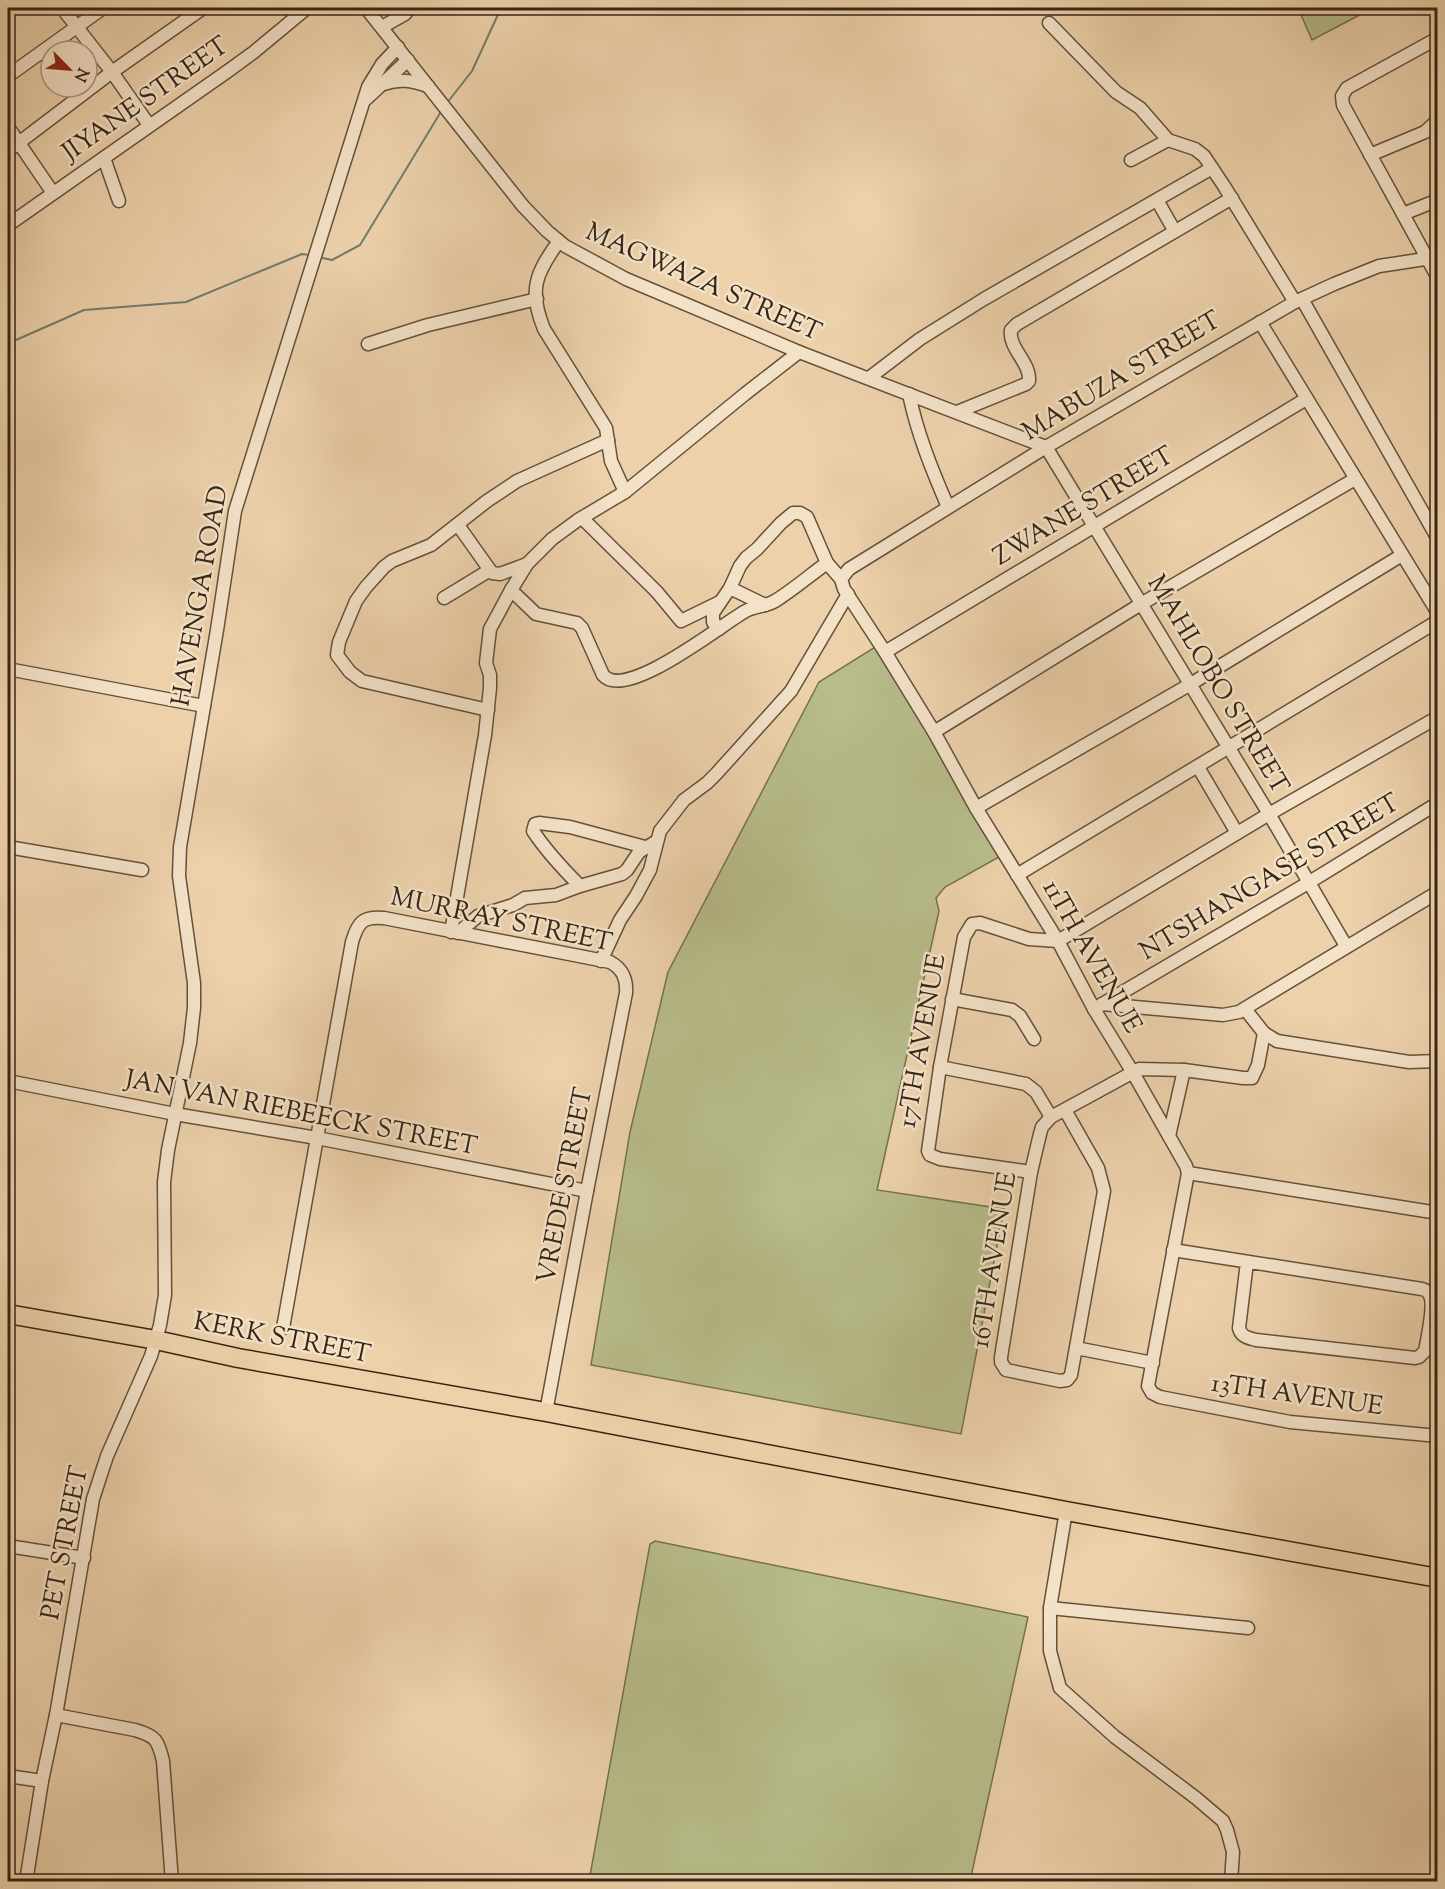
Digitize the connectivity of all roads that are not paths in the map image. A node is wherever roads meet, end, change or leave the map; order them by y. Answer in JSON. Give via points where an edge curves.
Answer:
{"nodes":[{"id":1,"x":62,"y":8,"type":"edge"},
{"id":2,"x":103,"y":8,"type":"edge"},
{"id":3,"x":203,"y":8,"type":"edge"},
{"id":4,"x":307,"y":8,"type":"edge"},
{"id":5,"x":366,"y":8,"type":"edge"},
{"id":6,"x":410,"y":8,"type":"edge"},
{"id":7,"x":1048,"y":23,"type":"dead end"},
{"id":8,"x":76,"y":27,"type":"junction"},
{"id":9,"x":382,"y":27,"type":"junction"},
{"id":10,"x":1437,"y":38,"type":"edge"},
{"id":11,"x":398,"y":47,"type":"junction"},
{"id":12,"x":408,"y":60,"type":"junction"},
{"id":13,"x":112,"y":72,"type":"junction"},
{"id":14,"x":8,"y":76,"type":"edge"},
{"id":15,"x":381,"y":84,"type":"junction"},
{"id":16,"x":432,"y":91,"type":"junction"},
{"id":17,"x":365,"y":100,"type":"junction"},
{"id":18,"x":1437,"y":120,"type":"edge"},
{"id":19,"x":149,"y":125,"type":"junction"},
{"id":20,"x":8,"y":127,"type":"edge"},
{"id":21,"x":1168,"y":140,"type":"junction"},
{"id":22,"x":19,"y":142,"type":"junction"},
{"id":23,"x":8,"y":151,"type":"edge"},
{"id":24,"x":1370,"y":155,"type":"junction"},
{"id":25,"x":105,"y":158,"type":"junction"},
{"id":26,"x":1131,"y":160,"type":"dead end"},
{"id":27,"x":1212,"y":168,"type":"junction"},
{"id":28,"x":53,"y":193,"type":"junction"},
{"id":29,"x":1232,"y":198,"type":"junction"},
{"id":30,"x":1157,"y":200,"type":"junction"},
{"id":31,"x":1437,"y":200,"type":"edge"},
{"id":32,"x":119,"y":201,"type":"dead end"},
{"id":33,"x":1403,"y":214,"type":"junction"},
{"id":34,"x":8,"y":225,"type":"edge"},
{"id":35,"x":1174,"y":230,"type":"junction"},
{"id":36,"x":559,"y":241,"type":"junction"},
{"id":37,"x":1432,"y":257,"type":"edge"},
{"id":38,"x":1437,"y":278,"type":"edge"},
{"id":39,"x":537,"y":299,"type":"junction"},
{"id":40,"x":1298,"y":301,"type":"junction"},
{"id":41,"x":1260,"y":322,"type":"junction"},
{"id":42,"x":368,"y":344,"type":"dead end"},
{"id":43,"x":799,"y":352,"type":"junction"},
{"id":44,"x":869,"y":378,"type":"junction"},
{"id":45,"x":909,"y":394,"type":"junction"},
{"id":46,"x":1306,"y":399,"type":"junction"},
{"id":47,"x":957,"y":412,"type":"junction"},
{"id":48,"x":608,"y":440,"type":"junction"},
{"id":49,"x":1046,"y":447,"type":"junction"},
{"id":50,"x":1355,"y":479,"type":"junction"},
{"id":51,"x":626,"y":492,"type":"junction"},
{"id":52,"x":948,"y":507,"type":"junction"},
{"id":53,"x":582,"y":518,"type":"junction"},
{"id":54,"x":458,"y":525,"type":"junction"},
{"id":55,"x":1095,"y":527,"type":"junction"},
{"id":56,"x":1437,"y":539,"type":"edge"},
{"id":57,"x":1402,"y":555,"type":"junction"},
{"id":58,"x":827,"y":563,"type":"junction"},
{"id":59,"x":527,"y":564,"type":"junction"},
{"id":60,"x":490,"y":570,"type":"junction"},
{"id":61,"x":843,"y":576,"type":"junction"},
{"id":62,"x":730,"y":588,"type":"junction"},
{"id":63,"x":511,"y":590,"type":"junction"},
{"id":64,"x":848,"y":594,"type":"junction"},
{"id":65,"x":444,"y":598,"type":"dead end"},
{"id":66,"x":720,"y":602,"type":"junction"},
{"id":67,"x":1141,"y":604,"type":"junction"},
{"id":68,"x":765,"y":605,"type":"junction"},
{"id":69,"x":1437,"y":613,"type":"edge"},
{"id":70,"x":1437,"y":621,"type":"edge"},
{"id":71,"x":719,"y":629,"type":"junction"},
{"id":72,"x":885,"y":652,"type":"junction"},
{"id":73,"x":8,"y":669,"type":"edge"},
{"id":74,"x":1190,"y":685,"type":"junction"},
{"id":75,"x":204,"y":706,"type":"junction"},
{"id":76,"x":488,"y":710,"type":"junction"},
{"id":77,"x":1437,"y":717,"type":"edge"},
{"id":78,"x":934,"y":732,"type":"junction"},
{"id":79,"x":1229,"y":748,"type":"junction"},
{"id":80,"x":1198,"y":767,"type":"junction"},
{"id":81,"x":1437,"y":803,"type":"edge"},
{"id":82,"x":976,"y":808,"type":"junction"},
{"id":83,"x":1269,"y":814,"type":"junction"},
{"id":84,"x":1237,"y":833,"type":"junction"},
{"id":85,"x":657,"y":841,"type":"junction"},
{"id":86,"x":8,"y":848,"type":"edge"},
{"id":87,"x":645,"y":848,"type":"junction"},
{"id":88,"x":142,"y":870,"type":"dead end"},
{"id":89,"x":1017,"y":875,"type":"junction"},
{"id":90,"x":1308,"y":883,"type":"junction"},
{"id":91,"x":579,"y":886,"type":"junction"},
{"id":92,"x":1437,"y":892,"type":"edge"},
{"id":93,"x":455,"y":932,"type":"junction"},
{"id":94,"x":1058,"y":941,"type":"junction"},
{"id":95,"x":1346,"y":946,"type":"junction"},
{"id":96,"x":601,"y":961,"type":"junction"},
{"id":97,"x":620,"y":970,"type":"joint"},
{"id":98,"x":952,"y":999,"type":"junction"},
{"id":99,"x":1098,"y":1006,"type":"junction"},
{"id":100,"x":1245,"y":1009,"type":"junction"},
{"id":101,"x":1264,"y":1033,"type":"junction"},
{"id":102,"x":1034,"y":1040,"type":"dead end"},
{"id":103,"x":1437,"y":1061,"type":"edge"},
{"id":104,"x":940,"y":1067,"type":"junction"},
{"id":105,"x":1184,"y":1070,"type":"junction"},
{"id":106,"x":1132,"y":1071,"type":"junction"},
{"id":107,"x":8,"y":1081,"type":"edge"},
{"id":108,"x":1065,"y":1110,"type":"junction"},
{"id":109,"x":176,"y":1114,"type":"junction"},
{"id":110,"x":1051,"y":1117,"type":"junction"},
{"id":111,"x":1169,"y":1136,"type":"junction"},
{"id":112,"x":317,"y":1138,"type":"junction"},
{"id":113,"x":1031,"y":1172,"type":"junction"},
{"id":114,"x":1188,"y":1173,"type":"junction"},
{"id":115,"x":587,"y":1191,"type":"junction"},
{"id":116,"x":1437,"y":1213,"type":"edge"},
{"id":117,"x":1173,"y":1250,"type":"junction"},
{"id":118,"x":1247,"y":1262,"type":"junction"},
{"id":119,"x":8,"y":1314,"type":"edge"},
{"id":120,"x":283,"y":1328,"type":"dead end"},
{"id":121,"x":156,"y":1340,"type":"junction"},
{"id":122,"x":1076,"y":1348,"type":"junction"},
{"id":123,"x":1153,"y":1363,"type":"junction"},
{"id":124,"x":546,"y":1412,"type":"junction"},
{"id":125,"x":1437,"y":1436,"type":"edge"},
{"id":126,"x":1066,"y":1511,"type":"junction"},
{"id":127,"x":8,"y":1546,"type":"edge"},
{"id":128,"x":84,"y":1558,"type":"junction"},
{"id":129,"x":1437,"y":1578,"type":"edge"},
{"id":130,"x":1050,"y":1608,"type":"junction"},
{"id":131,"x":1248,"y":1628,"type":"dead end"},
{"id":132,"x":56,"y":1715,"type":"junction"},
{"id":133,"x":8,"y":1776,"type":"edge"},
{"id":134,"x":42,"y":1781,"type":"junction"},
{"id":135,"x":26,"y":1881,"type":"edge"},
{"id":136,"x":172,"y":1881,"type":"edge"},
{"id":137,"x":1231,"y":1881,"type":"edge"}],
"edges":[{"from":1,"to":8,"type":"street"},
{"from":2,"to":8,"type":"street"},
{"from":3,"to":13,"type":"street"},
{"from":4,"to":19,"type":"street","name":"JIYANE STREET","via":[[254,52]]},
{"from":5,"to":9,"type":"street","name":"MAGWAZA STREET"},
{"from":6,"to":9,"type":"street"},
{"from":7,"to":21,"type":"street","via":[[1116,92],[1140,108]]},
{"from":8,"to":13,"type":"street"},
{"from":8,"to":14,"type":"street"},
{"from":9,"to":11,"type":"street","name":"MAGWAZA STREET"},
{"from":10,"to":24,"type":"street","via":[[1347,88],[1342,96]]},
{"from":11,"to":12,"type":"street","name":"MAGWAZA STREET"},
{"from":11,"to":17,"type":"street","name":"HAVENGA ROAD","via":[[374,75]]},
{"from":12,"to":15,"type":"street","name":"HAVENGA ROAD"},
{"from":12,"to":16,"type":"street","name":"MAGWAZA STREET"},
{"from":13,"to":19,"type":"street"},
{"from":13,"to":22,"type":"street"},
{"from":15,"to":16,"type":"street","via":[[406,80]]},
{"from":15,"to":17,"type":"street","name":"HAVENGA ROAD"},
{"from":16,"to":36,"type":"street","name":"MAGWAZA STREET","via":[[524,206]]},
{"from":17,"to":75,"type":"street","name":"HAVENGA ROAD","via":[[235,511]]},
{"from":18,"to":24,"type":"street","via":[[1425,132]]},
{"from":19,"to":25,"type":"street","name":"JIYANE STREET"},
{"from":20,"to":22,"type":"street"},
{"from":21,"to":26,"type":"street"},
{"from":21,"to":27,"type":"street","via":[[1199,153]]},
{"from":22,"to":23,"type":"street"},
{"from":22,"to":28,"type":"street"},
{"from":24,"to":33,"type":"street"},
{"from":25,"to":28,"type":"street","name":"JIYANE STREET"},
{"from":25,"to":32,"type":"street"},
{"from":27,"to":29,"type":"street"},
{"from":27,"to":30,"type":"street"},
{"from":28,"to":34,"type":"street","name":"JIYANE STREET"},
{"from":29,"to":35,"type":"street"},
{"from":29,"to":40,"type":"street"},
{"from":30,"to":35,"type":"street"},
{"from":30,"to":44,"type":"street","via":[[984,299],[911,345]]},
{"from":31,"to":33,"type":"street"},
{"from":33,"to":37,"type":"street"},
{"from":35,"to":47,"type":"street","via":[[1013,327],[1011,339],[1028,371],[1029,381]]},
{"from":36,"to":39,"type":"street","via":[[541,267]]},
{"from":36,"to":43,"type":"street","name":"MAGWAZA STREET","via":[[627,279]]},
{"from":37,"to":38,"type":"street"},
{"from":37,"to":40,"type":"street","name":"MABUZA STREET","via":[[1379,266]]},
{"from":39,"to":42,"type":"street"},
{"from":39,"to":48,"type":"street","via":[[544,328],[606,428]]},
{"from":40,"to":41,"type":"street","name":"MABUZA STREET"},
{"from":40,"to":56,"type":"street"},
{"from":41,"to":46,"type":"street"},
{"from":41,"to":49,"type":"street","name":"MABUZA STREET"},
{"from":43,"to":44,"type":"street","name":"MAGWAZA STREET"},
{"from":43,"to":51,"type":"street"},
{"from":44,"to":45,"type":"street","name":"MAGWAZA STREET"},
{"from":45,"to":47,"type":"street","name":"MAGWAZA STREET"},
{"from":45,"to":52,"type":"street","via":[[928,460]]},
{"from":46,"to":50,"type":"street"},
{"from":46,"to":55,"type":"street","name":"ZWANE STREET"},
{"from":47,"to":49,"type":"street","name":"MAGWAZA STREET"},
{"from":48,"to":51,"type":"street","via":[[611,461]]},
{"from":48,"to":54,"type":"street","via":[[517,481]]},
{"from":49,"to":52,"type":"street","name":"MABUZA STREET"},
{"from":49,"to":55,"type":"street","name":"MAHLOBO STREET"},
{"from":50,"to":57,"type":"street"},
{"from":50,"to":67,"type":"street"},
{"from":51,"to":53,"type":"street"},
{"from":52,"to":61,"type":"street","name":"MABUZA STREET"},
{"from":53,"to":59,"type":"street","via":[[552,539]]},
{"from":53,"to":66,"type":"street","via":[[681,621]]},
{"from":54,"to":60,"type":"street"},
{"from":54,"to":76,"type":"street","via":[[431,545],[392,561],[375,575],[356,601],[337,655],[362,681]]},
{"from":55,"to":67,"type":"street","name":"MAHLOBO STREET"},
{"from":55,"to":72,"type":"street","name":"ZWANE STREET"},
{"from":57,"to":69,"type":"street"},
{"from":57,"to":74,"type":"street"},
{"from":58,"to":61,"type":"street","name":"11TH AVENUE"},
{"from":58,"to":62,"type":"street","name":"11TH AVENUE","via":[[807,517],[793,513],[746,558]]},
{"from":58,"to":68,"type":"street"},
{"from":59,"to":60,"type":"street","via":[[498,575]]},
{"from":59,"to":63,"type":"street"},
{"from":60,"to":65,"type":"street"},
{"from":61,"to":64,"type":"street","name":"11TH AVENUE"},
{"from":62,"to":66,"type":"street"},
{"from":62,"to":68,"type":"street"},
{"from":63,"to":71,"type":"street","via":[[537,614],[580,625],[599,669],[605,679],[613,682],[664,665]]},
{"from":63,"to":76,"type":"street","via":[[490,629],[486,660],[490,675]]},
{"from":64,"to":72,"type":"street","name":"11TH AVENUE"},
{"from":64,"to":85,"type":"street","via":[[791,691],[716,774],[684,800]]},
{"from":66,"to":71,"type":"street","via":[[712,617]]},
{"from":67,"to":74,"type":"street","name":"MAHLOBO STREET"},
{"from":67,"to":78,"type":"street"},
{"from":68,"to":71,"type":"street","via":[[746,611]]},
{"from":70,"to":79,"type":"street"},
{"from":72,"to":78,"type":"street","name":"11TH AVENUE"},
{"from":73,"to":75,"type":"street"},
{"from":74,"to":79,"type":"street","name":"MAHLOBO STREET"},
{"from":74,"to":82,"type":"street"},
{"from":75,"to":109,"type":"street","name":"HAVENGA ROAD","via":[[179,863],[195,996]]},
{"from":76,"to":93,"type":"street"},
{"from":77,"to":83,"type":"street"},
{"from":78,"to":82,"type":"street","name":"11TH AVENUE"},
{"from":79,"to":80,"type":"street"},
{"from":79,"to":83,"type":"street","name":"MAHLOBO STREET"},
{"from":80,"to":84,"type":"street"},
{"from":80,"to":89,"type":"street"},
{"from":81,"to":90,"type":"street","name":"NTSHANGASE STREET"},
{"from":82,"to":89,"type":"street","name":"11TH AVENUE"},
{"from":83,"to":84,"type":"street"},
{"from":83,"to":90,"type":"street","name":"MAHLOBO STREET"},
{"from":84,"to":94,"type":"street"},
{"from":85,"to":87,"type":"street"},
{"from":85,"to":96,"type":"street","via":[[650,870]]},
{"from":86,"to":88,"type":"street"},
{"from":87,"to":91,"type":"street","via":[[624,873]]},
{"from":87,"to":91,"type":"street","via":[[570,827],[535,824],[534,831],[544,847]]},
{"from":89,"to":94,"type":"street","name":"11TH AVENUE"},
{"from":90,"to":95,"type":"street","name":"MAHLOBO STREET"},
{"from":90,"to":99,"type":"street","name":"NTSHANGASE STREET"},
{"from":91,"to":93,"type":"street","via":[[556,895],[525,898],[486,913]]},
{"from":92,"to":95,"type":"street"},
{"from":93,"to":96,"type":"street","name":"MURRAY STREET"},
{"from":93,"to":112,"type":"street","name":"MURRAY STREET","via":[[372,917],[358,925]]},
{"from":94,"to":98,"type":"street","name":"17TH AVENUE","via":[[1029,939],[973,923],[964,937]]},
{"from":94,"to":99,"type":"street","name":"11TH AVENUE"},
{"from":95,"to":100,"type":"street"},
{"from":96,"to":97,"type":"street","name":"MURRAY STREET"},
{"from":97,"to":115,"type":"street","name":"VREDE STREET","via":[[626,981],[626,993]]},
{"from":98,"to":102,"type":"street","via":[[1012,1010]]},
{"from":98,"to":104,"type":"street","name":"17TH AVENUE"},
{"from":99,"to":100,"type":"street","via":[[1223,1015]]},
{"from":99,"to":106,"type":"street","name":"11TH AVENUE"},
{"from":100,"to":101,"type":"street"},
{"from":101,"to":103,"type":"street","via":[[1282,1042],[1410,1062]]},
{"from":101,"to":105,"type":"street","via":[[1252,1078]]},
{"from":104,"to":110,"type":"street","via":[[1026,1084],[1036,1092]]},
{"from":104,"to":113,"type":"street","name":"17TH AVENUE","via":[[930,1155]]},
{"from":105,"to":106,"type":"street"},
{"from":105,"to":111,"type":"street"},
{"from":106,"to":108,"type":"street"},
{"from":106,"to":111,"type":"street","name":"11TH AVENUE"},
{"from":107,"to":109,"type":"street","name":"JAN VAN RIEBEECK STREET"},
{"from":108,"to":110,"type":"street"},
{"from":108,"to":122,"type":"street","name":"16TH AVENUE","via":[[1098,1168],[1104,1191]]},
{"from":109,"to":112,"type":"street","name":"JAN VAN RIEBEECK STREET"},
{"from":109,"to":121,"type":"street","name":"PET STREET","via":[[164,1182],[165,1295]]},
{"from":110,"to":113,"type":"street","name":"16TH AVENUE","via":[[1042,1127]]},
{"from":111,"to":114,"type":"street","name":"11TH AVENUE"},
{"from":112,"to":115,"type":"street","name":"JAN VAN RIEBEECK STREET"},
{"from":112,"to":120,"type":"street"},
{"from":113,"to":122,"type":"street","name":"16TH AVENUE","via":[[1001,1362],[1011,1372],[1063,1381],[1071,1375]]},
{"from":114,"to":116,"type":"street"},
{"from":114,"to":117,"type":"street"},
{"from":115,"to":124,"type":"street","name":"VREDE STREET"},
{"from":117,"to":118,"type":"street"},
{"from":117,"to":123,"type":"street"},
{"from":118,"to":118,"type":"street","via":[[1425,1290],[1431,1303],[1425,1351],[1415,1358],[1246,1337],[1239,1329]]},
{"from":119,"to":121,"type":"highway","name":"KERK STREET"},
{"from":121,"to":124,"type":"highway","name":"KERK STREET"},
{"from":121,"to":128,"type":"street","name":"PET STREET","via":[[98,1481]]},
{"from":122,"to":123,"type":"street"},
{"from":123,"to":125,"type":"street","name":"13TH AVENUE","via":[[1148,1386],[1160,1397],[1290,1422]]},
{"from":124,"to":126,"type":"highway","name":"KERK STREET"},
{"from":126,"to":129,"type":"highway","name":"KERK STREET"},
{"from":126,"to":130,"type":"street"},
{"from":127,"to":128,"type":"street"},
{"from":128,"to":132,"type":"street","name":"PET STREET"},
{"from":130,"to":131,"type":"street"},
{"from":130,"to":137,"type":"street","via":[[1050,1651],[1060,1688],[1115,1737],[1223,1821],[1233,1852]]},
{"from":132,"to":134,"type":"street","name":"PET STREET"},
{"from":132,"to":136,"type":"street","via":[[135,1730],[158,1742],[163,1761]]},
{"from":133,"to":134,"type":"street"},
{"from":134,"to":135,"type":"street","name":"PET STREET"}]}
